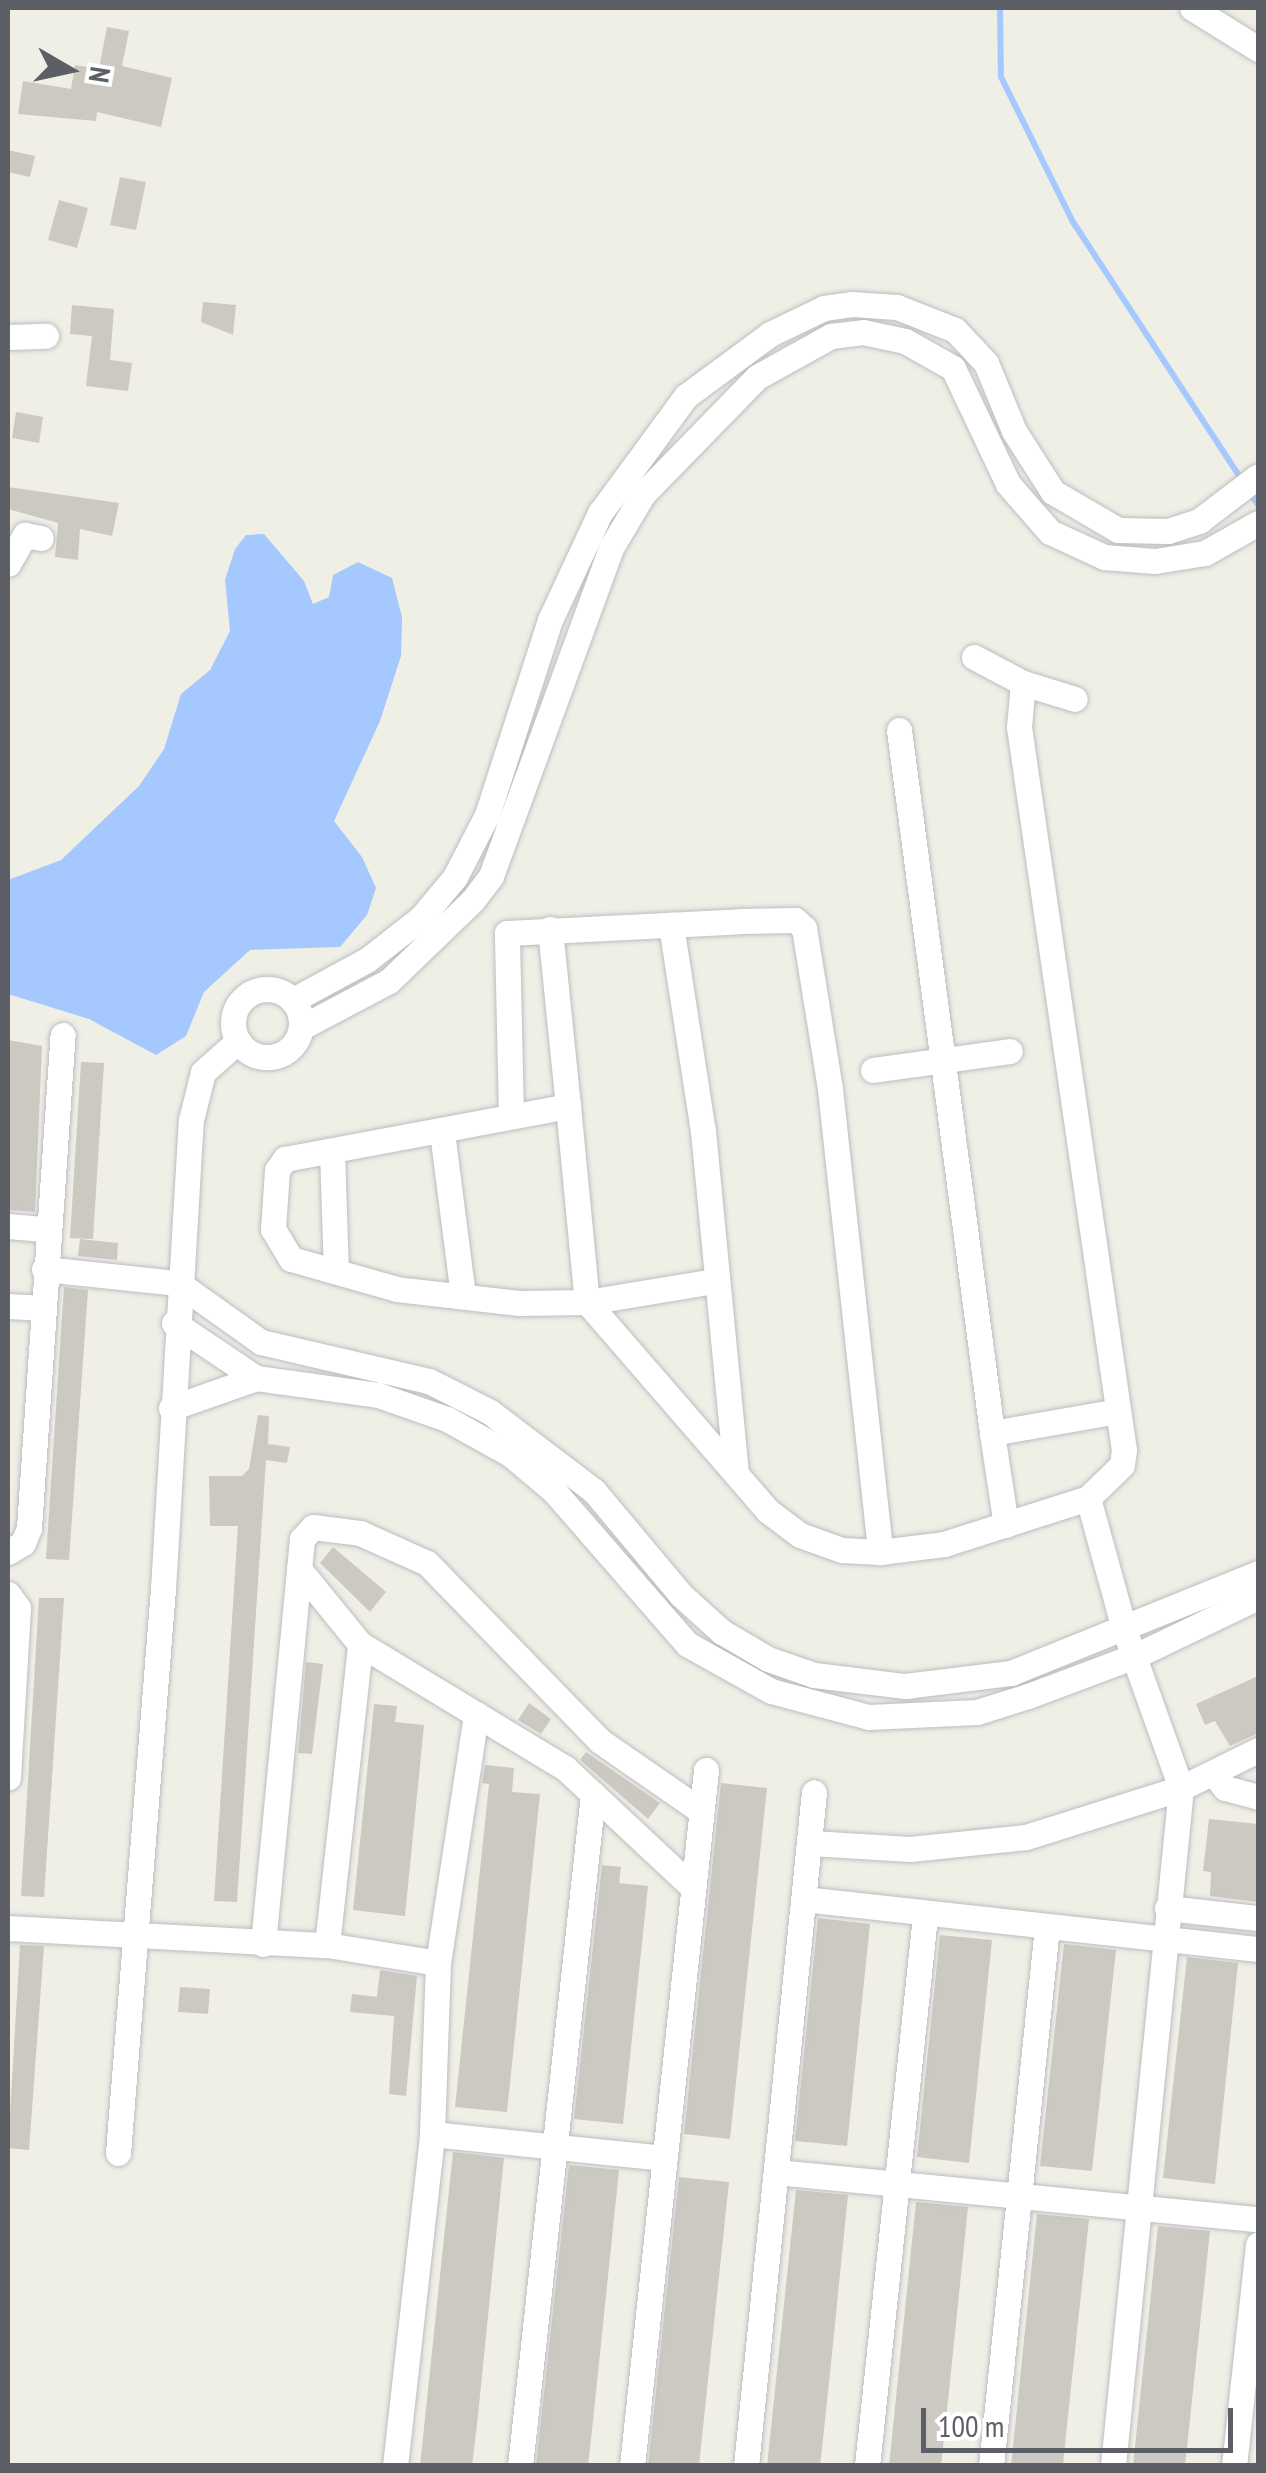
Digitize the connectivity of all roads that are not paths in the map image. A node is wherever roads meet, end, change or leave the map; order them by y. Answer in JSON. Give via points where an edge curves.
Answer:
{"nodes":[{"id":1,"x":1192,"y":8,"type":"edge"},
{"id":2,"x":1258,"y":49,"type":"edge"},
{"id":3,"x":46,"y":336,"type":"dead end"},
{"id":4,"x":8,"y":337,"type":"edge"},
{"id":5,"x":1258,"y":476,"type":"edge"},
{"id":6,"x":1258,"y":523,"type":"edge"},
{"id":7,"x":41,"y":538,"type":"dead end"},
{"id":8,"x":8,"y":564,"type":"edge"},
{"id":9,"x":974,"y":657,"type":"dead end"},
{"id":10,"x":1024,"y":683,"type":"junction"},
{"id":11,"x":1075,"y":699,"type":"dead end"},
{"id":12,"x":899,"y":730,"type":"dead end"},
{"id":13,"x":671,"y":925,"type":"junction"},
{"id":14,"x":550,"y":928,"type":"junction"},
{"id":15,"x":292,"y":1000,"type":"junction"},
{"id":16,"x":302,"y":1027,"type":"junction"},
{"id":17,"x":63,"y":1035,"type":"dead end"},
{"id":18,"x":238,"y":1041,"type":"junction"},
{"id":19,"x":1010,"y":1051,"type":"dead end"},
{"id":20,"x":942,"y":1059,"type":"junction"},
{"id":21,"x":873,"y":1070,"type":"dead end"},
{"id":22,"x":568,"y":1106,"type":"junction"},
{"id":23,"x":511,"y":1115,"type":"junction"},
{"id":24,"x":442,"y":1132,"type":"junction"},
{"id":25,"x":332,"y":1152,"type":"junction"},
{"id":26,"x":8,"y":1226,"type":"edge"},
{"id":27,"x":46,"y":1229,"type":"junction"},
{"id":28,"x":44,"y":1268,"type":"junction"},
{"id":29,"x":336,"y":1272,"type":"junction"},
{"id":30,"x":714,"y":1280,"type":"junction"},
{"id":31,"x":178,"y":1283,"type":"junction"},
{"id":32,"x":463,"y":1296,"type":"junction"},
{"id":33,"x":587,"y":1302,"type":"junction"},
{"id":34,"x":8,"y":1306,"type":"edge"},
{"id":35,"x":42,"y":1308,"type":"junction"},
{"id":36,"x":174,"y":1323,"type":"junction"},
{"id":37,"x":256,"y":1378,"type":"junction"},
{"id":38,"x":171,"y":1408,"type":"junction"},
{"id":39,"x":1118,"y":1411,"type":"junction"},
{"id":40,"x":992,"y":1433,"type":"junction"},
{"id":41,"x":736,"y":1472,"type":"junction"},
{"id":42,"x":1088,"y":1498,"type":"junction"},
{"id":43,"x":1006,"y":1526,"type":"junction"},
{"id":44,"x":8,"y":1552,"type":"edge"},
{"id":45,"x":880,"y":1552,"type":"junction"},
{"id":46,"x":299,"y":1569,"type":"junction"},
{"id":47,"x":1258,"y":1573,"type":"edge"},
{"id":48,"x":8,"y":1594,"type":"edge"},
{"id":49,"x":1258,"y":1597,"type":"edge"},
{"id":50,"x":1124,"y":1629,"type":"junction"},
{"id":51,"x":360,"y":1644,"type":"junction"},
{"id":52,"x":1135,"y":1656,"type":"junction"},
{"id":53,"x":476,"y":1714,"type":"junction"},
{"id":54,"x":1258,"y":1750,"type":"edge"},
{"id":55,"x":706,"y":1770,"type":"dead end"},
{"id":56,"x":1213,"y":1772,"type":"junction"},
{"id":57,"x":8,"y":1778,"type":"edge"},
{"id":58,"x":1181,"y":1788,"type":"junction"},
{"id":59,"x":814,"y":1792,"type":"dead end"},
{"id":60,"x":592,"y":1794,"type":"junction"},
{"id":61,"x":1258,"y":1797,"type":"edge"},
{"id":62,"x":701,"y":1810,"type":"junction"},
{"id":63,"x":810,"y":1843,"type":"junction"},
{"id":64,"x":691,"y":1886,"type":"junction"},
{"id":65,"x":804,"y":1899,"type":"junction"},
{"id":66,"x":1166,"y":1908,"type":"junction"},
{"id":67,"x":925,"y":1916,"type":"junction"},
{"id":68,"x":1258,"y":1918,"type":"edge"},
{"id":69,"x":1047,"y":1927,"type":"junction"},
{"id":70,"x":8,"y":1928,"type":"edge"},
{"id":71,"x":137,"y":1935,"type":"junction"},
{"id":72,"x":1164,"y":1940,"type":"junction"},
{"id":73,"x":263,"y":1944,"type":"junction"},
{"id":74,"x":326,"y":1945,"type":"junction"},
{"id":75,"x":1258,"y":1948,"type":"edge"},
{"id":76,"x":438,"y":1963,"type":"junction"},
{"id":77,"x":432,"y":2134,"type":"junction"},
{"id":78,"x":552,"y":2145,"type":"junction"},
{"id":79,"x":118,"y":2153,"type":"dead end"},
{"id":80,"x":664,"y":2158,"type":"junction"},
{"id":81,"x":776,"y":2172,"type":"junction"},
{"id":82,"x":896,"y":2184,"type":"junction"},
{"id":83,"x":1017,"y":2196,"type":"junction"},
{"id":84,"x":1139,"y":2208,"type":"junction"},
{"id":85,"x":1258,"y":2219,"type":"edge"},
{"id":86,"x":1258,"y":2244,"type":"edge"},
{"id":87,"x":396,"y":2466,"type":"edge"},
{"id":88,"x":520,"y":2466,"type":"edge"},
{"id":89,"x":632,"y":2466,"type":"edge"},
{"id":90,"x":746,"y":2466,"type":"edge"},
{"id":91,"x":867,"y":2466,"type":"edge"},
{"id":92,"x":991,"y":2466,"type":"edge"},
{"id":93,"x":1113,"y":2466,"type":"edge"},
{"id":94,"x":1234,"y":2466,"type":"edge"}],
"edges":[{"from":1,"to":2,"type":"street"},
{"from":3,"to":4,"type":"street"},
{"from":5,"to":15,"type":"street","via":[[1199,521],[1168,530],[1118,530],[1053,492],[1014,431],[986,363],[955,330],[897,307],[852,304],[814,312],[770,334],[686,396],[600,512],[550,620],[487,815],[455,878],[421,918],[367,960]]},
{"from":6,"to":16,"type":"street","via":[[1205,553],[1155,561],[1104,557],[1050,532],[1008,484],[953,368],[930,352],[863,332],[831,336],[757,377],[667,465],[612,546],[490,876],[452,924],[389,981]]},
{"from":7,"to":8,"type":"street","via":[[25,535]]},
{"from":9,"to":10,"type":"street"},
{"from":10,"to":11,"type":"street"},
{"from":10,"to":39,"type":"street","via":[[1018,727]]},
{"from":12,"to":20,"type":"street"},
{"from":13,"to":14,"type":"street"},
{"from":13,"to":30,"type":"street","via":[[703,1132]]},
{"from":13,"to":45,"type":"street","via":[[796,920],[804,928],[830,1090]]},
{"from":14,"to":22,"type":"street"},
{"from":14,"to":23,"type":"street","via":[[517,929],[504,938]]},
{"from":15,"to":16,"type":"street"},
{"from":15,"to":18,"type":"street","via":[[265,988],[246,995],[234,1012]]},
{"from":16,"to":18,"type":"street","via":[[279,1056],[260,1058]]},
{"from":17,"to":27,"type":"street"},
{"from":18,"to":31,"type":"street","via":[[204,1072],[195,1094]]},
{"from":19,"to":20,"type":"street"},
{"from":20,"to":21,"type":"street"},
{"from":20,"to":40,"type":"street"},
{"from":22,"to":23,"type":"street"},
{"from":22,"to":33,"type":"street"},
{"from":23,"to":24,"type":"street"},
{"from":24,"to":25,"type":"street"},
{"from":24,"to":32,"type":"street"},
{"from":25,"to":29,"type":"street"},
{"from":25,"to":29,"type":"street","via":[[280,1163],[273,1229],[291,1259]]},
{"from":26,"to":27,"type":"street"},
{"from":27,"to":28,"type":"street"},
{"from":28,"to":31,"type":"street"},
{"from":28,"to":35,"type":"street"},
{"from":29,"to":32,"type":"street","via":[[397,1289]]},
{"from":30,"to":33,"type":"street"},
{"from":30,"to":41,"type":"street"},
{"from":31,"to":36,"type":"street"},
{"from":31,"to":50,"type":"street","via":[[261,1342],[429,1381],[490,1412],[594,1491],[680,1595],[722,1632],[768,1659],[858,1684],[958,1683],[1011,1673]]},
{"from":32,"to":33,"type":"street"},
{"from":33,"to":41,"type":"street"},
{"from":34,"to":35,"type":"street"},
{"from":35,"to":44,"type":"street","via":[[29,1528],[23,1543]]},
{"from":36,"to":37,"type":"street"},
{"from":36,"to":38,"type":"street"},
{"from":37,"to":38,"type":"street"},
{"from":37,"to":52,"type":"street","via":[[378,1396],[447,1419],[510,1454],[593,1531],[687,1644],[731,1673],[819,1707],[870,1717],[976,1712]]},
{"from":38,"to":71,"type":"street"},
{"from":39,"to":40,"type":"street"},
{"from":39,"to":42,"type":"street","via":[[1122,1465]]},
{"from":40,"to":43,"type":"street"},
{"from":41,"to":45,"type":"street","via":[[768,1511],[800,1534],[842,1550]]},
{"from":42,"to":43,"type":"street"},
{"from":42,"to":50,"type":"street"},
{"from":43,"to":45,"type":"street","via":[[944,1544]]},
{"from":46,"to":51,"type":"street"},
{"from":46,"to":62,"type":"street","via":[[304,1532],[327,1526],[427,1562],[600,1741]]},
{"from":46,"to":73,"type":"street"},
{"from":47,"to":50,"type":"street"},
{"from":48,"to":57,"type":"street","via":[[18,1608]]},
{"from":49,"to":52,"type":"street"},
{"from":50,"to":52,"type":"street"},
{"from":51,"to":53,"type":"street"},
{"from":51,"to":74,"type":"street"},
{"from":52,"to":58,"type":"street"},
{"from":53,"to":60,"type":"street","via":[[564,1768]]},
{"from":53,"to":76,"type":"street"},
{"from":54,"to":56,"type":"street"},
{"from":55,"to":62,"type":"street"},
{"from":56,"to":58,"type":"street"},
{"from":56,"to":61,"type":"street","via":[[1224,1788]]},
{"from":58,"to":63,"type":"street","via":[[1026,1837],[966,1846]]},
{"from":58,"to":66,"type":"street"},
{"from":59,"to":63,"type":"street"},
{"from":60,"to":64,"type":"street"},
{"from":60,"to":78,"type":"street"},
{"from":62,"to":64,"type":"street"},
{"from":63,"to":65,"type":"street"},
{"from":64,"to":80,"type":"street"},
{"from":65,"to":67,"type":"street"},
{"from":65,"to":81,"type":"street"},
{"from":66,"to":68,"type":"street"},
{"from":66,"to":72,"type":"street"},
{"from":67,"to":69,"type":"street"},
{"from":67,"to":82,"type":"street"},
{"from":69,"to":72,"type":"street"},
{"from":69,"to":83,"type":"street"},
{"from":70,"to":71,"type":"street"},
{"from":71,"to":73,"type":"street"},
{"from":71,"to":79,"type":"street"},
{"from":72,"to":75,"type":"street"},
{"from":72,"to":84,"type":"street"},
{"from":73,"to":74,"type":"street"},
{"from":74,"to":76,"type":"street"},
{"from":76,"to":77,"type":"street"},
{"from":77,"to":78,"type":"street"},
{"from":77,"to":87,"type":"street"},
{"from":78,"to":80,"type":"street"},
{"from":78,"to":88,"type":"street"},
{"from":80,"to":89,"type":"street"},
{"from":81,"to":82,"type":"street"},
{"from":81,"to":90,"type":"street"},
{"from":82,"to":83,"type":"street"},
{"from":82,"to":91,"type":"street"},
{"from":83,"to":84,"type":"street"},
{"from":83,"to":92,"type":"street"},
{"from":84,"to":85,"type":"street"},
{"from":84,"to":93,"type":"street"},
{"from":86,"to":94,"type":"street"}]}
